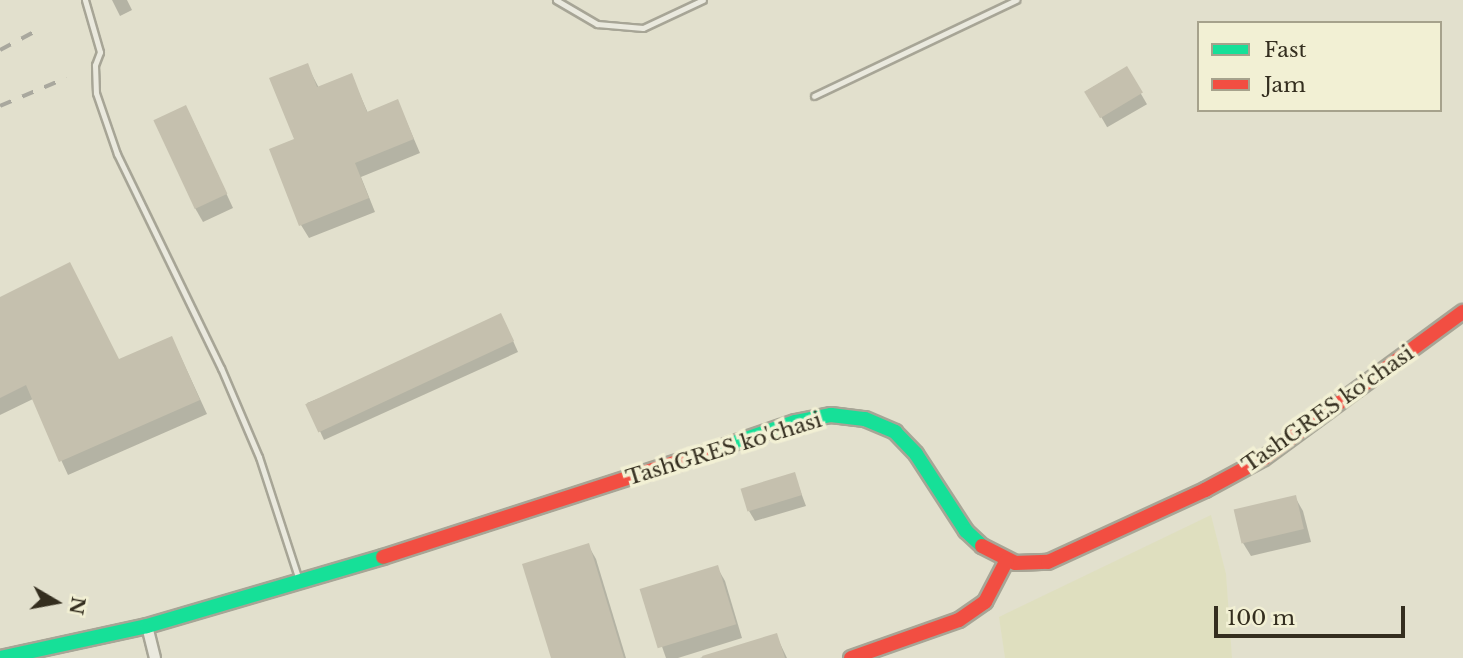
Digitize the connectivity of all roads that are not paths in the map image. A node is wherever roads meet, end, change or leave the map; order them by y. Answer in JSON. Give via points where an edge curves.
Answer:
{"nodes":[{"id":1,"x":85,"y":0,"type":"edge"},
{"id":2,"x":556,"y":0,"type":"edge"},
{"id":3,"x":703,"y":0,"type":"edge"},
{"id":4,"x":1016,"y":0,"type":"edge"},
{"id":5,"x":814,"y":96,"type":"dead end"},
{"id":6,"x":1463,"y":312,"type":"edge"},
{"id":7,"x":1007,"y":560,"type":"junction"},
{"id":8,"x":300,"y":583,"type":"junction"},
{"id":9,"x":147,"y":626,"type":"junction"},
{"id":10,"x":0,"y":658,"type":"edge"},
{"id":11,"x":155,"y":658,"type":"edge"},
{"id":12,"x":851,"y":658,"type":"edge"}],
"edges":[{"from":1,"to":8,"type":"lane","via":[[100,52],[95,65],[96,93],[117,154],[259,457]]},
{"from":2,"to":3,"type":"lane","via":[[597,24],[643,28]]},
{"from":4,"to":5,"type":"lane"},
{"from":6,"to":7,"type":"main road","name":"TashGRES ko'chasi","via":[[1264,458],[1071,554],[1039,564]]},
{"from":7,"to":8,"type":"main road","name":"TashGRES ko'chasi","via":[[971,536],[916,454],[895,432],[865,419],[831,415],[795,422]]},
{"from":7,"to":12,"type":"main road","via":[[985,602],[959,620]]},
{"from":8,"to":9,"type":"main road","name":"TashGRES ko'chasi"},
{"from":9,"to":10,"type":"main road","name":"TashGRES ko'chasi"},
{"from":9,"to":11,"type":"street"}]}
